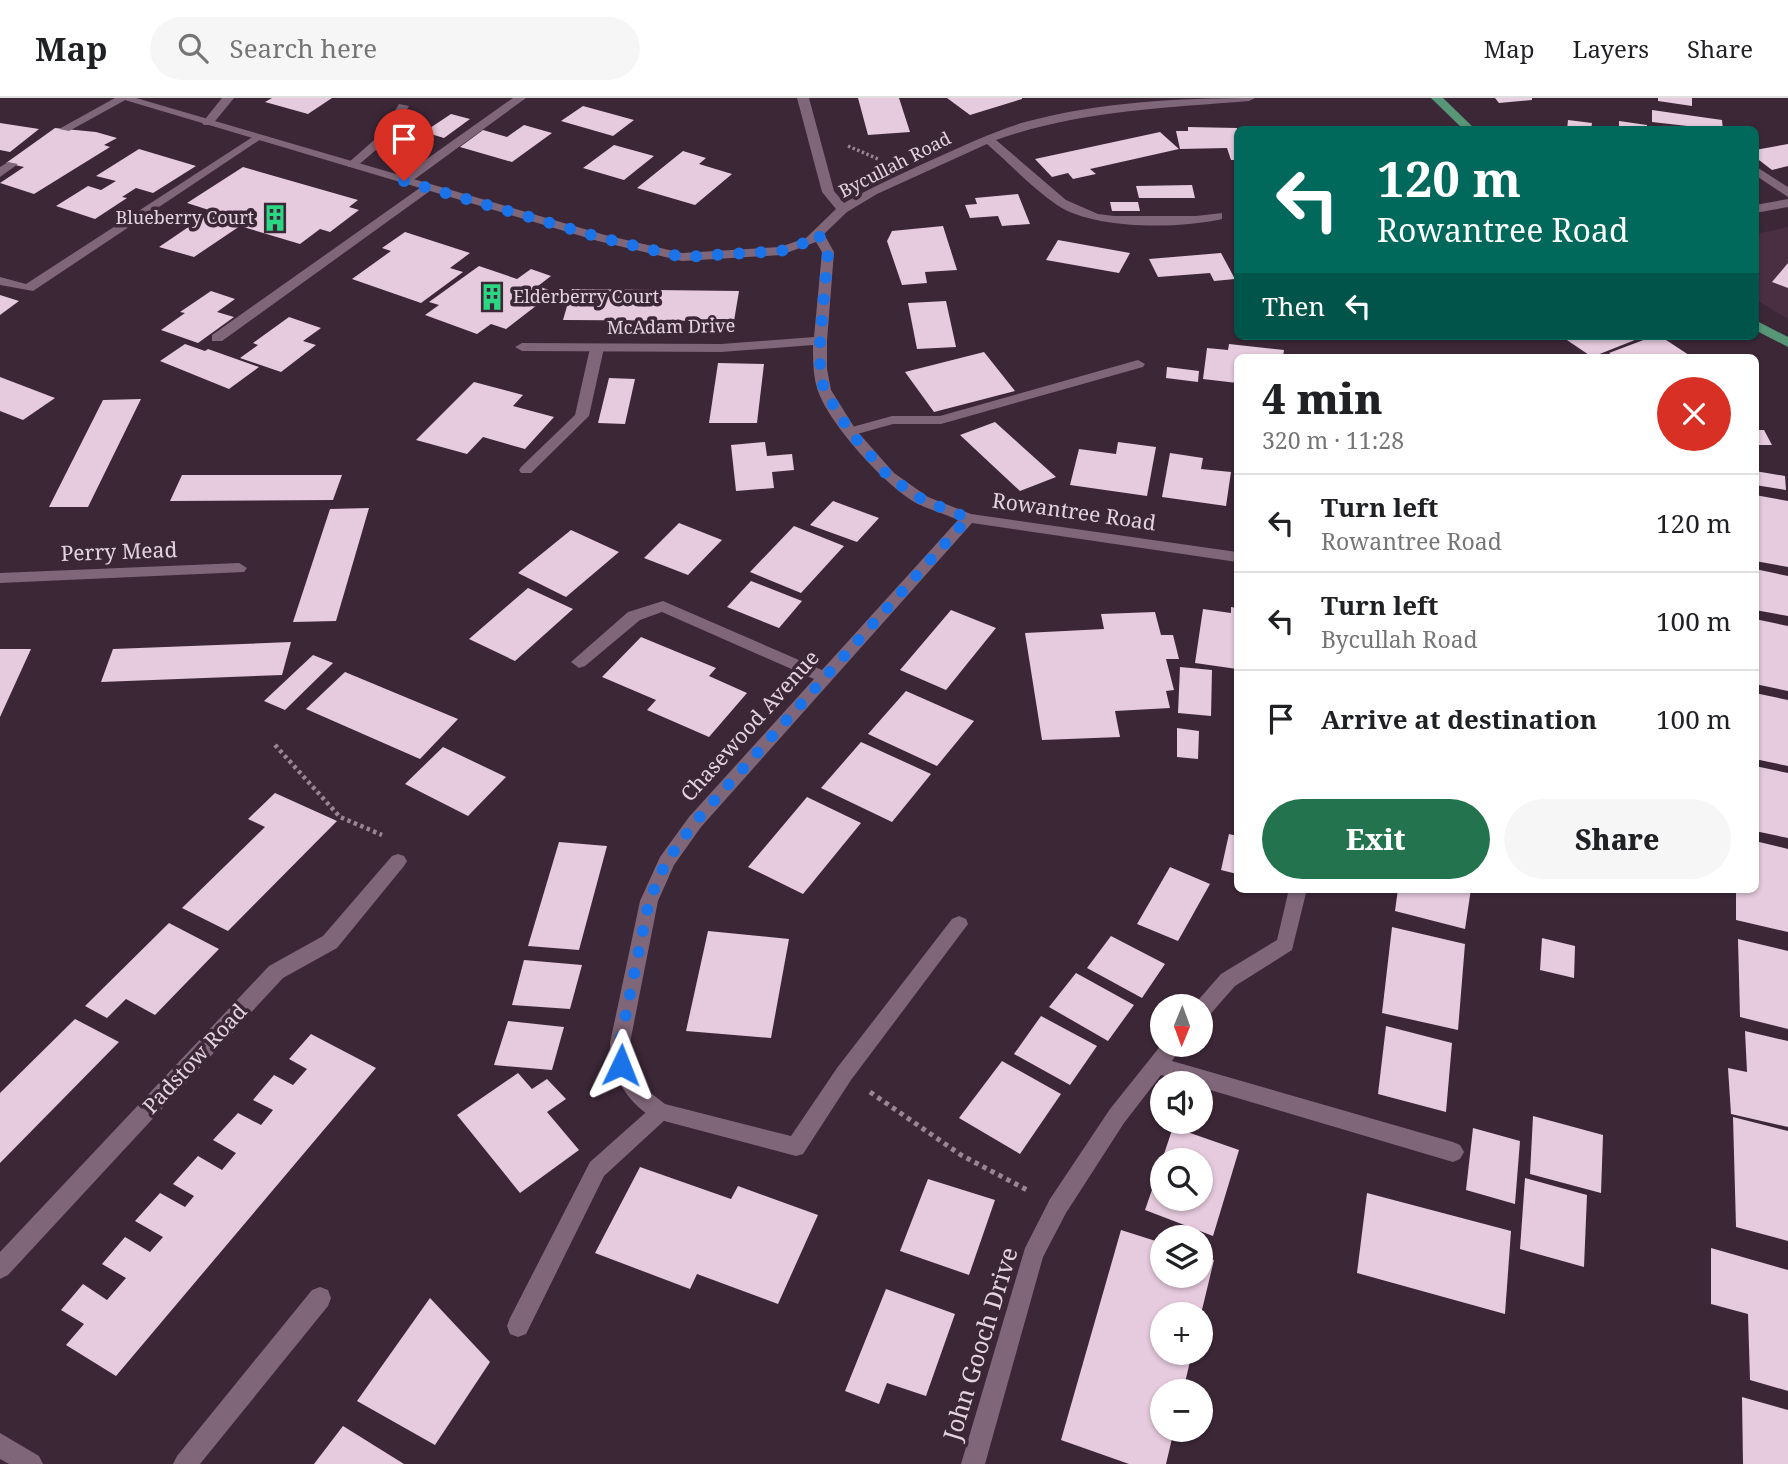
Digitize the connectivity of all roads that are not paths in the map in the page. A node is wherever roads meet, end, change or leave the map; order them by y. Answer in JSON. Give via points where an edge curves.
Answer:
{"nodes":[{"id":1,"x":124,"y":98,"type":"edge"},
{"id":2,"x":228,"y":98,"type":"edge"},
{"id":3,"x":520,"y":98,"type":"edge"},
{"id":4,"x":803,"y":98,"type":"edge"},
{"id":5,"x":1249,"y":98,"type":"edge"},
{"id":6,"x":1437,"y":98,"type":"edge"},
{"id":7,"x":403,"y":107,"type":"dead end"},
{"id":8,"x":208,"y":123,"type":"junction"},
{"id":9,"x":1467,"y":126,"type":"edge"},
{"id":10,"x":65,"y":129,"type":"dead end"},
{"id":11,"x":257,"y":137,"type":"junction"},
{"id":12,"x":988,"y":139,"type":"junction"},
{"id":13,"x":12,"y":164,"type":"dead end"},
{"id":14,"x":352,"y":165,"type":"junction"},
{"id":15,"x":1759,"y":172,"type":"edge"},
{"id":16,"x":0,"y":173,"type":"edge"},
{"id":17,"x":404,"y":181,"type":"junction"},
{"id":18,"x":428,"y":188,"type":"junction"},
{"id":19,"x":1788,"y":193,"type":"edge"},
{"id":20,"x":1788,"y":203,"type":"edge"},
{"id":21,"x":1759,"y":208,"type":"edge"},
{"id":22,"x":843,"y":209,"type":"junction"},
{"id":23,"x":1217,"y":216,"type":"dead end"},
{"id":24,"x":818,"y":234,"type":"junction"},
{"id":25,"x":0,"y":281,"type":"edge"},
{"id":26,"x":1759,"y":326,"type":"edge"},
{"id":27,"x":217,"y":338,"type":"dead end"},
{"id":28,"x":820,"y":341,"type":"junction"},
{"id":29,"x":1788,"y":343,"type":"edge"},
{"id":30,"x":522,"y":347,"type":"dead end"},
{"id":31,"x":597,"y":348,"type":"junction"},
{"id":32,"x":1138,"y":364,"type":"dead end"},
{"id":33,"x":850,"y":432,"type":"junction"},
{"id":34,"x":526,"y":470,"type":"dead end"},
{"id":35,"x":968,"y":518,"type":"junction"},
{"id":36,"x":1234,"y":557,"type":"edge"},
{"id":37,"x":239,"y":568,"type":"dead end"},
{"id":38,"x":0,"y":578,"type":"edge"},
{"id":39,"x":579,"y":662,"type":"dead end"},
{"id":40,"x":824,"y":677,"type":"junction"},
{"id":41,"x":398,"y":860,"type":"road end"},
{"id":42,"x":1297,"y":893,"type":"edge"},
{"id":43,"x":959,"y":924,"type":"dead end"},
{"id":44,"x":1213,"y":997,"type":"edge"},
{"id":45,"x":1163,"y":1057,"type":"edge"},
{"id":46,"x":1156,"y":1065,"type":"junction"},
{"id":47,"x":660,"y":1112,"type":"junction"},
{"id":48,"x":1453,"y":1152,"type":"dead end"},
{"id":49,"x":0,"y":1268,"type":"edge"},
{"id":50,"x":320,"y":1298,"type":"dead end"},
{"id":51,"x":517,"y":1326,"type":"dead end"},
{"id":52,"x":0,"y":1445,"type":"edge"},
{"id":53,"x":31,"y":1464,"type":"edge"},
{"id":54,"x":185,"y":1464,"type":"edge"},
{"id":55,"x":973,"y":1464,"type":"edge"}],
"edges":[{"from":1,"to":8,"type":"street","name":"Bycullah Road"},
{"from":1,"to":10,"type":"street"},
{"from":2,"to":8,"type":"street"},
{"from":3,"to":17,"type":"street"},
{"from":4,"to":22,"type":"street","via":[[828,192]]},
{"from":5,"to":12,"type":"street","name":"Bycullah Road","via":[[1071,115]]},
{"from":6,"to":9,"type":"main road"},
{"from":7,"to":14,"type":"street","via":[[386,136]]},
{"from":8,"to":11,"type":"street","name":"Bycullah Road"},
{"from":11,"to":14,"type":"street","name":"Bycullah Road"},
{"from":11,"to":25,"type":"street","via":[[28,288]]},
{"from":12,"to":22,"type":"street","name":"Bycullah Road"},
{"from":12,"to":23,"type":"street","via":[[1062,203],[1095,217],[1196,220]]},
{"from":13,"to":16,"type":"street"},
{"from":14,"to":17,"type":"street","name":"Bycullah Road"},
{"from":15,"to":19,"type":"street"},
{"from":17,"to":18,"type":"street","name":"Bycullah Road"},
{"from":18,"to":24,"type":"street","name":"Bycullah Road","via":[[682,257],[781,251]]},
{"from":18,"to":27,"type":"street"},
{"from":20,"to":21,"type":"street"},
{"from":22,"to":24,"type":"street","name":"Bycullah Road"},
{"from":24,"to":28,"type":"street","name":"Rowantree Road","via":[[828,252]]},
{"from":26,"to":29,"type":"main road"},
{"from":28,"to":31,"type":"street","name":"McAdam Drive","via":[[721,348]]},
{"from":28,"to":33,"type":"street","name":"Rowantree Road","via":[[824,390]]},
{"from":30,"to":31,"type":"street","name":"McAdam Drive"},
{"from":31,"to":34,"type":"street","via":[[582,416]]},
{"from":32,"to":33,"type":"street","via":[[941,420],[892,420]]},
{"from":33,"to":35,"type":"street","name":"Rowantree Road","via":[[889,477],[923,500]]},
{"from":35,"to":36,"type":"street","name":"Rowantree Road"},
{"from":35,"to":40,"type":"street","name":"Chasewood Avenue"},
{"from":37,"to":38,"type":"street","name":"Perry Mead"},
{"from":39,"to":40,"type":"street","via":[[634,616],[663,606]]},
{"from":40,"to":47,"type":"street","name":"Chasewood Avenue","via":[[695,822],[666,862],[649,901],[620,1043],[621,1065],[641,1100]]},
{"from":41,"to":49,"type":"street","name":"Padstow Road","via":[[330,942],[276,972]]},
{"from":42,"to":44,"type":"street","via":[[1285,944],[1228,979]]},
{"from":43,"to":47,"type":"street","name":"Chasewood Avenue","via":[[844,1074],[796,1147]]},
{"from":45,"to":46,"type":"street","name":"John Gooch Drive"},
{"from":46,"to":48,"type":"street"},
{"from":46,"to":55,"type":"street","name":"John Gooch Drive","via":[[1058,1206],[1033,1255]]},
{"from":47,"to":51,"type":"street","via":[[597,1169]]},
{"from":50,"to":54,"type":"street"},
{"from":52,"to":53,"type":"street"}]}
